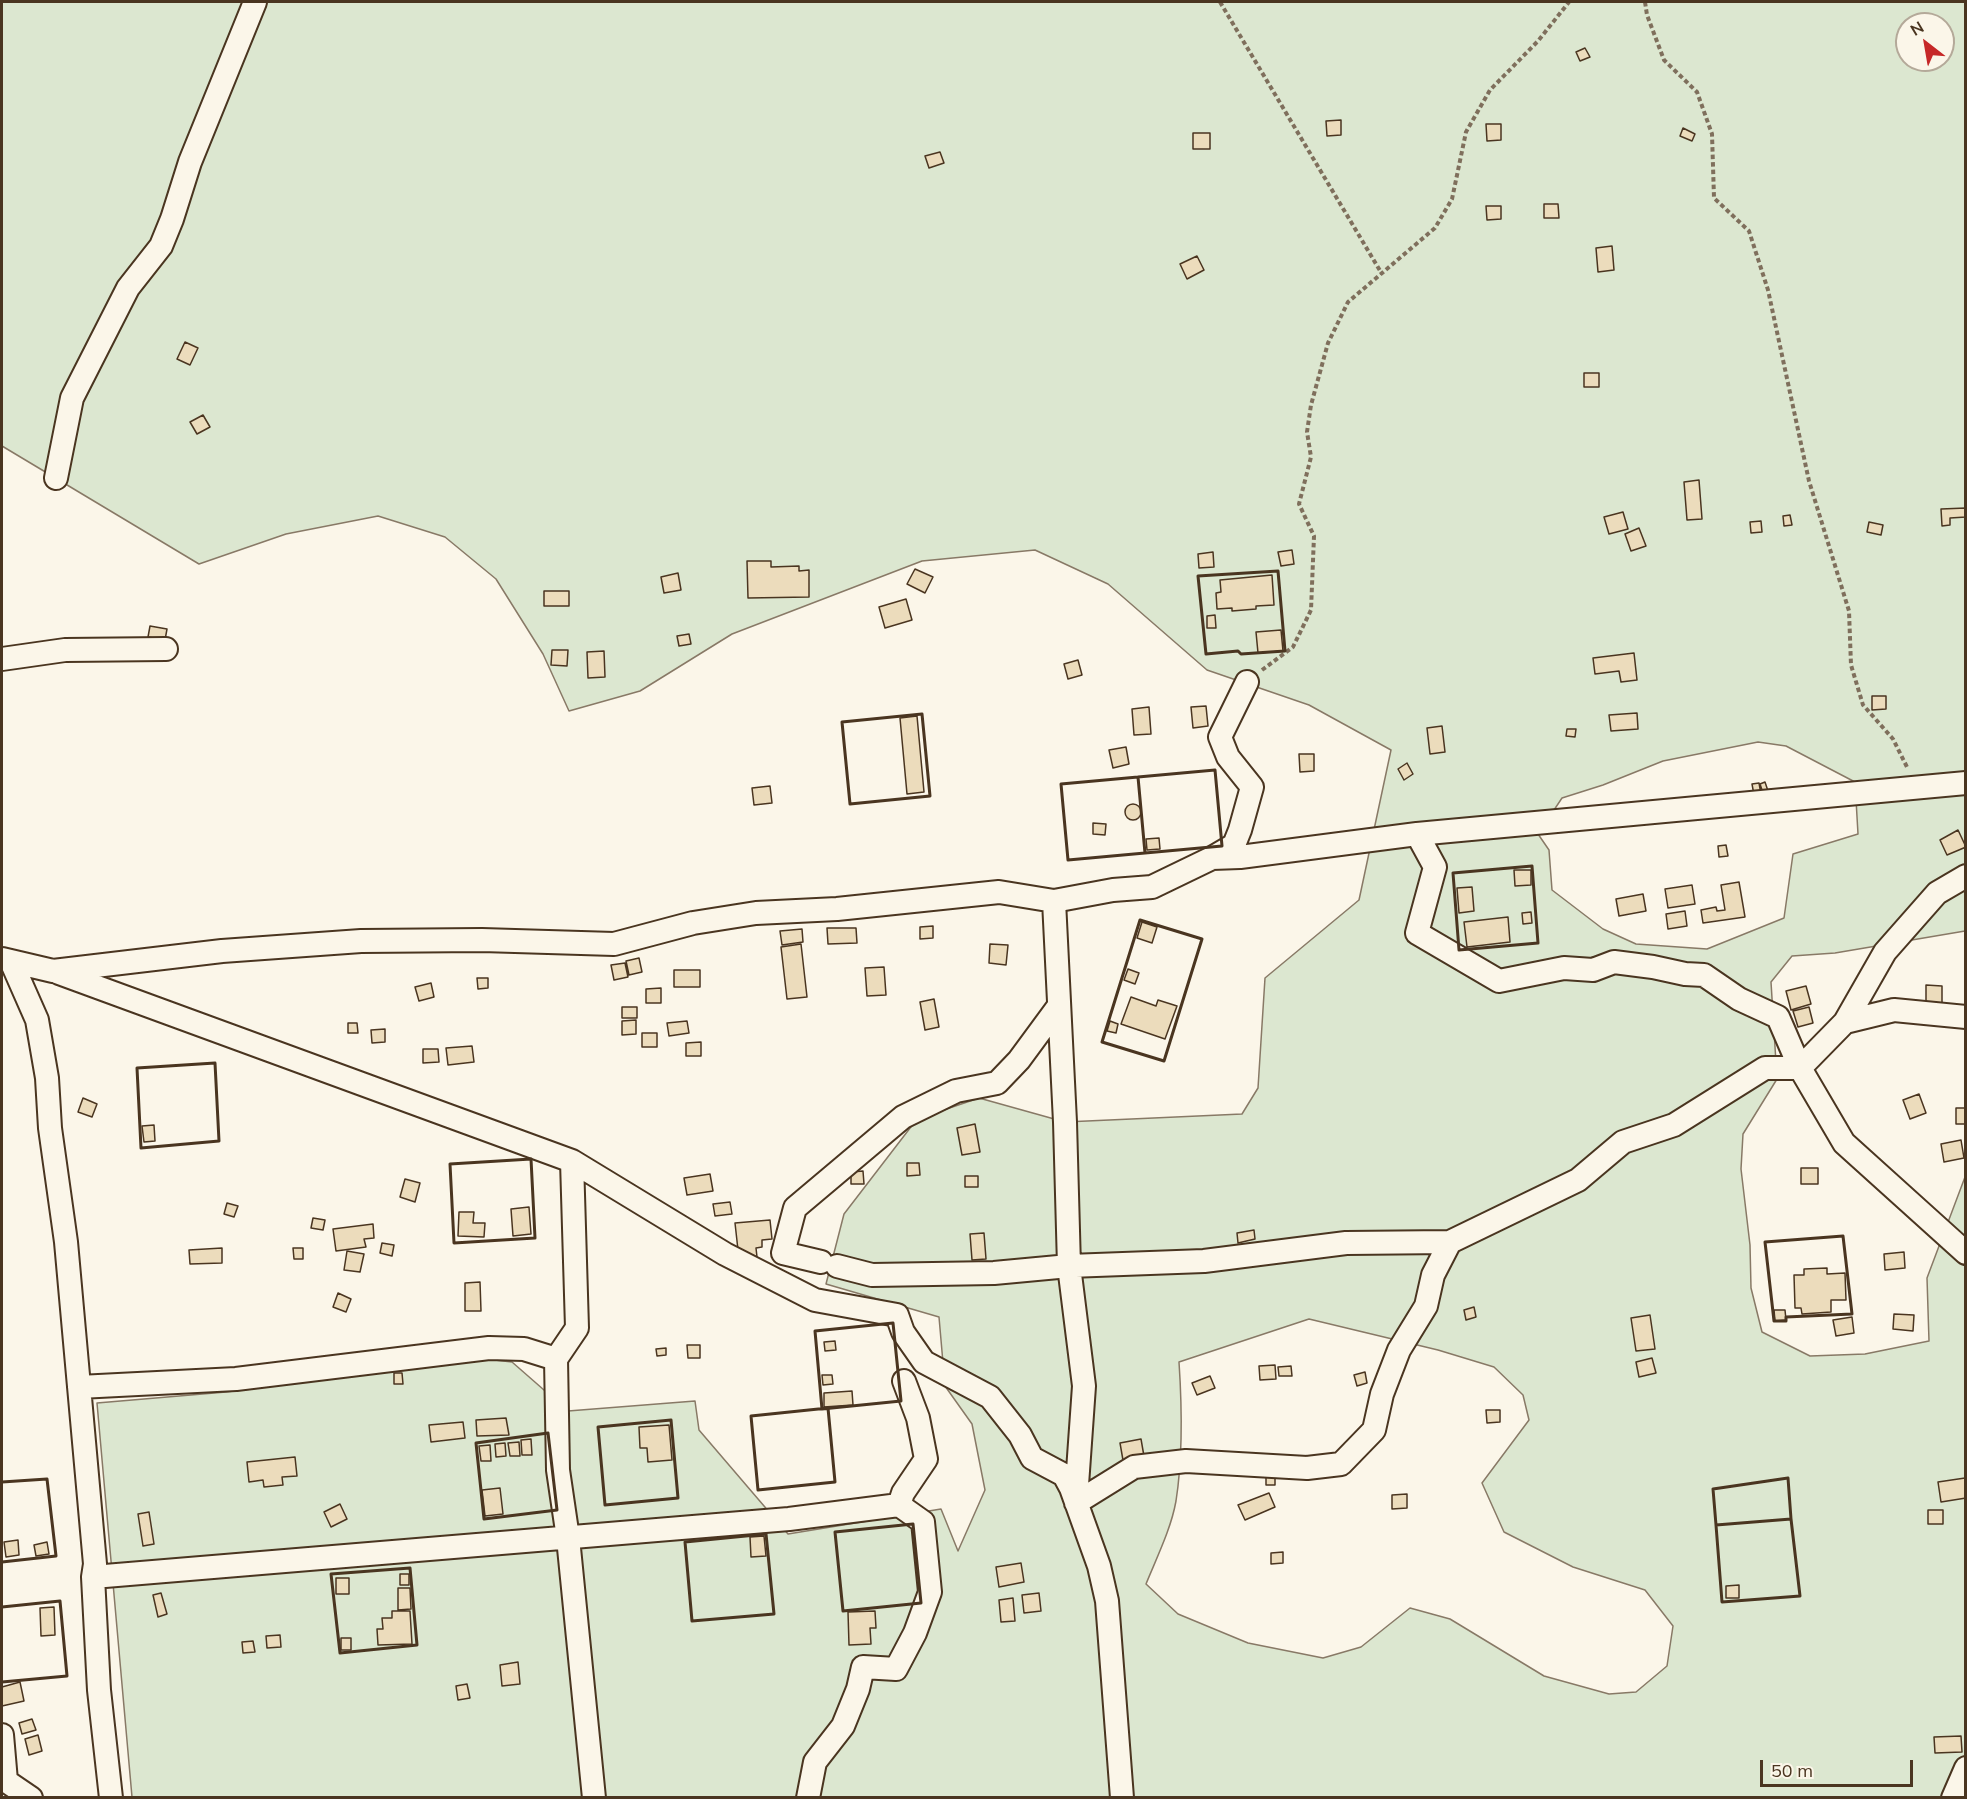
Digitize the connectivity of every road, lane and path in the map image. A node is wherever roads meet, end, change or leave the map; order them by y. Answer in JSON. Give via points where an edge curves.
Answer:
{"nodes":[{"id":1,"x":255,"y":2,"type":"edge"},
{"id":2,"x":1220,"y":2,"type":"edge"},
{"id":3,"x":1569,"y":2,"type":"edge"},
{"id":4,"x":1645,"y":2,"type":"edge"},
{"id":5,"x":1382,"y":274,"type":"junction"},
{"id":6,"x":56,"y":478,"type":"dead end"},
{"id":7,"x":166,"y":649,"type":"dead end"},
{"id":8,"x":2,"y":659,"type":"edge"},
{"id":9,"x":1247,"y":682,"type":"joint"},
{"id":10,"x":1965,"y":783,"type":"edge"},
{"id":11,"x":1917,"y":788,"type":"junction"},
{"id":12,"x":1417,"y":834,"type":"junction"},
{"id":13,"x":1212,"y":858,"type":"junction"},
{"id":14,"x":1965,"y":876,"type":"edge"},
{"id":15,"x":1054,"y":901,"type":"junction"},
{"id":16,"x":6,"y":960,"type":"edge"},
{"id":17,"x":53,"y":971,"type":"junction"},
{"id":18,"x":1058,"y":1007,"type":"junction"},
{"id":19,"x":1965,"y":1017,"type":"edge"},
{"id":20,"x":1845,"y":1022,"type":"junction"},
{"id":21,"x":1800,"y":1068,"type":"junction"},
{"id":22,"x":572,"y":1161,"type":"junction"},
{"id":23,"x":1450,"y":1242,"type":"junction"},
{"id":24,"x":1965,"y":1253,"type":"edge"},
{"id":25,"x":1069,"y":1266,"type":"junction"},
{"id":26,"x":556,"y":1359,"type":"junction"},
{"id":27,"x":904,"y":1381,"type":"dead end"},
{"id":28,"x":79,"y":1387,"type":"junction"},
{"id":29,"x":1076,"y":1503,"type":"junction"},
{"id":30,"x":899,"y":1505,"type":"junction"},
{"id":31,"x":568,"y":1538,"type":"junction"},
{"id":32,"x":93,"y":1577,"type":"junction"},
{"id":33,"x":2,"y":1735,"type":"edge"},
{"id":34,"x":1965,"y":1768,"type":"edge"},
{"id":35,"x":4,"y":1784,"type":"edge"},
{"id":36,"x":31,"y":1797,"type":"edge"},
{"id":37,"x":111,"y":1797,"type":"edge"},
{"id":38,"x":594,"y":1797,"type":"edge"},
{"id":39,"x":808,"y":1797,"type":"edge"},
{"id":40,"x":1122,"y":1797,"type":"edge"},
{"id":41,"x":1953,"y":1797,"type":"edge"}],
"edges":[{"from":1,"to":6,"type":"street","via":[[190,162],[161,246],[128,288],[72,398]]},
{"from":2,"to":5,"type":"path"},
{"from":3,"to":5,"type":"path","via":[[1538,42],[1490,90],[1466,132],[1452,199],[1434,228]]},
{"from":4,"to":11,"type":"path","via":[[1664,60],[1697,92],[1705,113],[1712,134],[1714,198],[1749,231],[1768,290],[1809,481],[1849,610],[1851,665],[1863,705],[1893,739]]},
{"from":5,"to":9,"type":"path","via":[[1348,302],[1328,343],[1311,405],[1307,432],[1311,457],[1299,504],[1314,536],[1311,610],[1293,647]]},
{"from":7,"to":8,"type":"street","via":[[65,650]]},
{"from":9,"to":13,"type":"street","via":[[1220,737],[1228,757],[1252,787],[1234,844]]},
{"from":10,"to":11,"type":"street"},
{"from":11,"to":12,"type":"street"},
{"from":12,"to":13,"type":"street","via":[[1240,858]]},
{"from":12,"to":21,"type":"street","via":[[1435,867],[1417,933],[1499,981],[1564,968],[1593,970],[1614,962],[1704,975],[1739,999],[1778,1017]]},
{"from":13,"to":15,"type":"street","via":[[1152,887]]},
{"from":14,"to":20,"type":"street","via":[[1937,893],[1885,952]]},
{"from":15,"to":17,"type":"street","via":[[999,892],[756,914],[693,923],[614,944],[361,941],[222,951]]},
{"from":15,"to":18,"type":"street"},
{"from":16,"to":17,"type":"street"},
{"from":16,"to":28,"type":"street","via":[[38,1020],[66,1242]]},
{"from":17,"to":22,"type":"street"},
{"from":18,"to":25,"type":"street"},
{"from":18,"to":25,"type":"street","via":[[997,1083],[956,1091],[903,1117],[795,1208],[783,1253],[872,1275],[994,1273]]},
{"from":19,"to":20,"type":"street","via":[[1894,1010]]},
{"from":20,"to":21,"type":"street"},
{"from":21,"to":23,"type":"street","via":[[1765,1068],[1674,1125],[1623,1142],[1578,1180]]},
{"from":21,"to":24,"type":"street","via":[[1844,1143]]},
{"from":22,"to":26,"type":"street","via":[[577,1328]]},
{"from":22,"to":29,"type":"street","via":[[725,1254],[815,1300],[897,1316],[924,1362],[990,1397],[1020,1435],[1032,1458],[1064,1475]]},
{"from":23,"to":25,"type":"street","via":[[1346,1243],[1204,1261]]},
{"from":23,"to":29,"type":"street","via":[[1433,1275],[1426,1306],[1399,1350],[1382,1394],[1374,1430],[1341,1464],[1307,1468],[1186,1461],[1134,1467]]},
{"from":25,"to":29,"type":"street","via":[[1084,1386]]},
{"from":26,"to":28,"type":"street","via":[[524,1349],[489,1348],[236,1379]]},
{"from":26,"to":31,"type":"street","via":[[558,1470]]},
{"from":27,"to":30,"type":"street","via":[[918,1418],[926,1459]]},
{"from":28,"to":32,"type":"street"},
{"from":29,"to":40,"type":"street","via":[[1107,1601]]},
{"from":30,"to":31,"type":"street","via":[[789,1519]]},
{"from":30,"to":39,"type":"street","via":[[923,1522],[930,1592],[896,1669],[863,1667],[843,1725],[815,1762]]},
{"from":31,"to":32,"type":"street"},
{"from":31,"to":38,"type":"street"},
{"from":32,"to":37,"type":"street","via":[[99,1690]]},
{"from":33,"to":35,"type":"street"},
{"from":34,"to":41,"type":"street"},
{"from":35,"to":36,"type":"street"}]}
